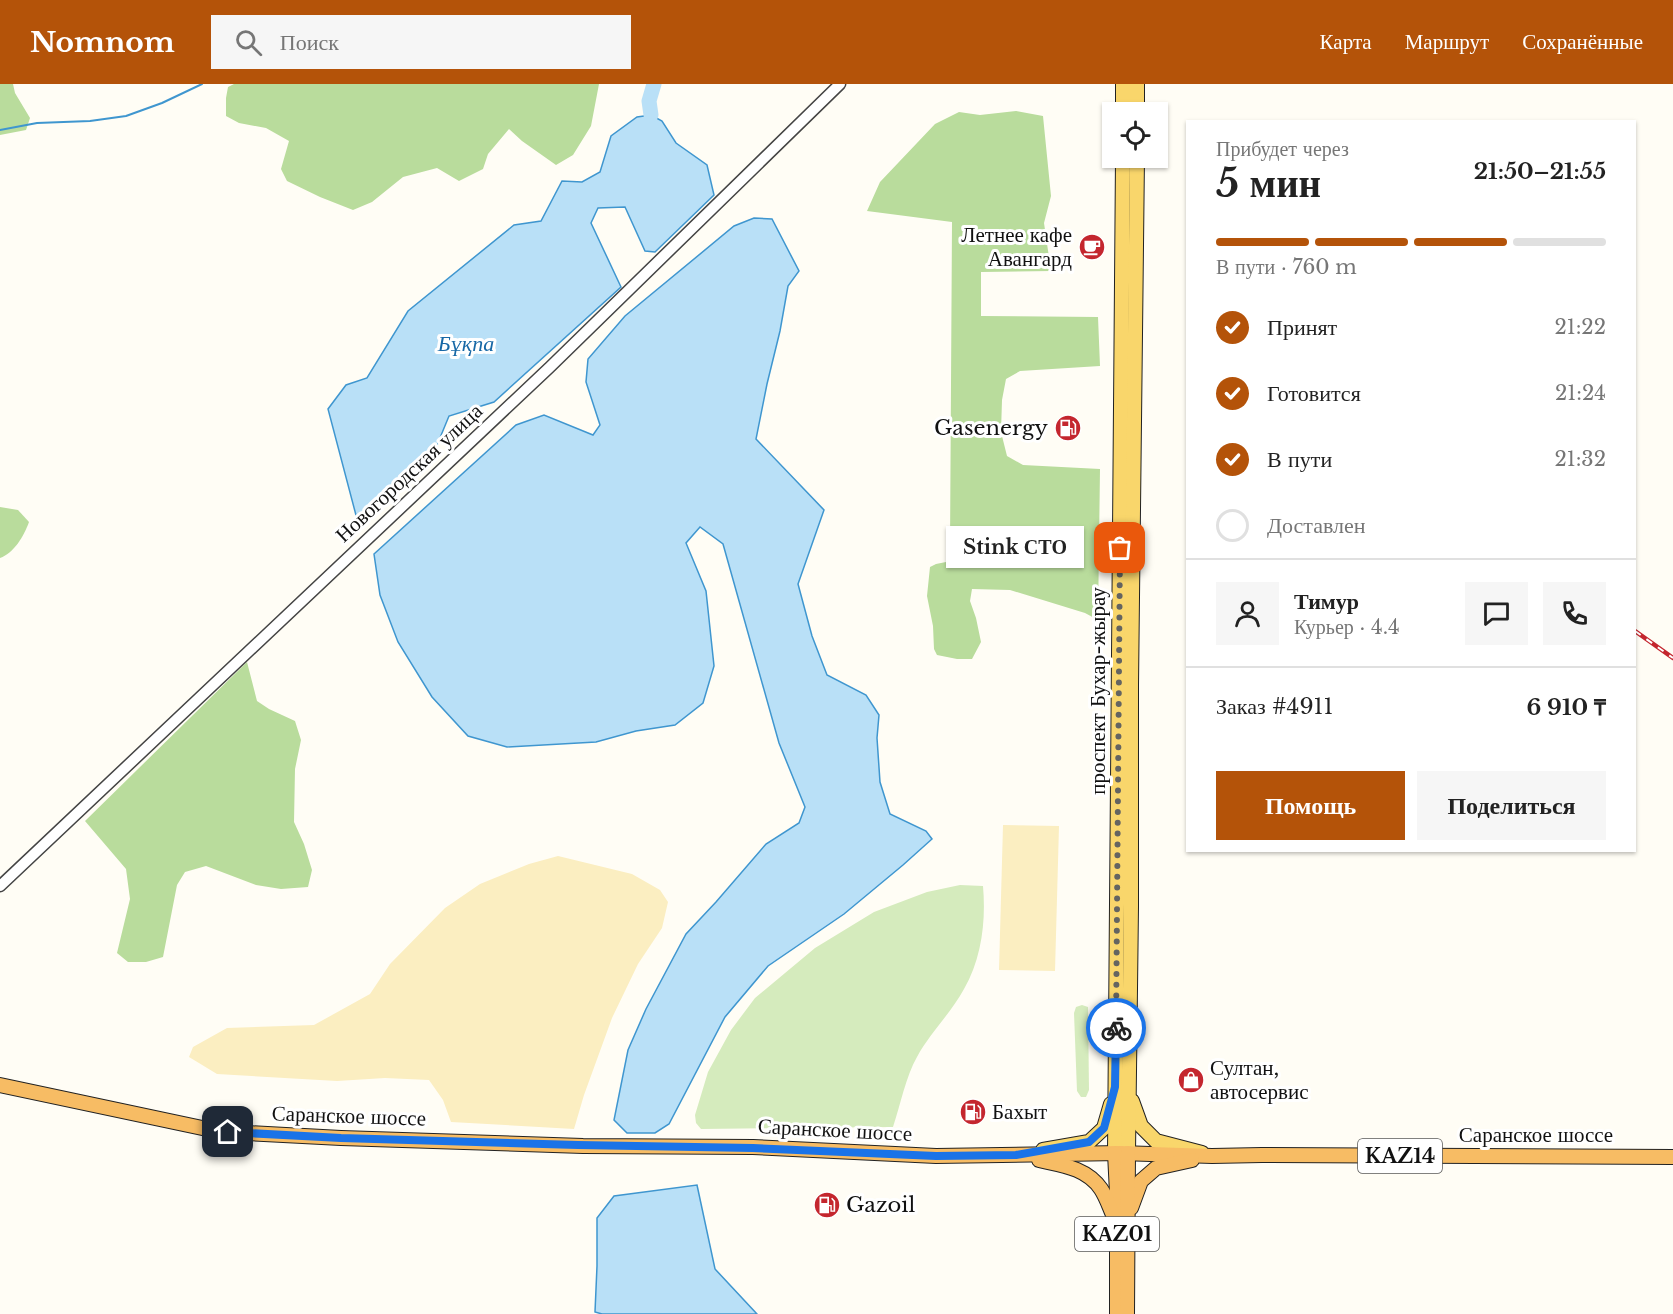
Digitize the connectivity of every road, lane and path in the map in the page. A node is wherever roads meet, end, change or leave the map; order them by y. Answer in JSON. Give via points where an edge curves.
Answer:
{"nodes":[{"id":1,"x":840,"y":84,"type":"edge"},
{"id":2,"x":1124,"y":84,"type":"edge"},
{"id":3,"x":1137,"y":84,"type":"edge"},
{"id":4,"x":1123,"y":102,"type":"edge"},
{"id":5,"x":1137,"y":102,"type":"edge"},
{"id":6,"x":1124,"y":168,"type":"edge"},
{"id":7,"x":1136,"y":168,"type":"edge"},
{"id":8,"x":1129,"y":238,"type":"junction"},
{"id":9,"x":0,"y":886,"type":"edge"},
{"id":10,"x":0,"y":1085,"type":"edge"},
{"id":11,"x":1115,"y":1087,"type":"junction"},
{"id":12,"x":1129,"y":1093,"type":"junction"},
{"id":13,"x":1121,"y":1153,"type":"junction"},
{"id":14,"x":1016,"y":1155,"type":"junction"},
{"id":15,"x":1212,"y":1156,"type":"junction"},
{"id":16,"x":1673,"y":1157,"type":"edge"},
{"id":17,"x":1122,"y":1221,"type":"junction"},
{"id":18,"x":1117,"y":1314,"type":"edge"},
{"id":19,"x":1128,"y":1314,"type":"edge"}],
"edges":[{"from":1,"to":9,"type":"street","name":"Новогородская улица","via":[[550,368]]},
{"from":2,"to":4,"type":"main road"},
{"from":3,"to":5,"type":"main road"},
{"from":6,"to":8,"type":"main road","name":"проспект Бухар-жырау"},
{"from":7,"to":8,"type":"main road","name":"проспект Бухар-жырау"},
{"from":8,"to":11,"type":"main road","name":"проспект Бухар-жырау"},
{"from":8,"to":12,"type":"main road","name":"проспект Бухар-жырау"},
{"from":10,"to":14,"type":"highway","name":"Саранское шоссе","via":[[228,1132],[936,1156]]},
{"from":11,"to":13,"type":"main road","name":"проспект Бухар-жырау"},
{"from":11,"to":14,"type":"main road","via":[[1104,1128],[1089,1142]]},
{"from":12,"to":13,"type":"main road","name":"проспект Бухар-жырау"},
{"from":12,"to":15,"type":"main road","via":[[1140,1126],[1155,1141]]},
{"from":13,"to":14,"type":"highway","name":"Саранское шоссе"},
{"from":13,"to":15,"type":"highway","name":"Саранское шоссе","number":"KAZ14"},
{"from":13,"to":17,"type":"highway","number":"KАZ01"},
{"from":14,"to":17,"type":"highway","number":"KАZ01","via":[[1088,1175]]},
{"from":15,"to":16,"type":"highway","name":"Саранское шоссе","number":"KAZ14"},
{"from":15,"to":17,"type":"highway","via":[[1156,1168],[1141,1181]]},
{"from":17,"to":18,"type":"highway","number":"KАZ01"},
{"from":17,"to":19,"type":"highway","number":"KАZ01"}]}
